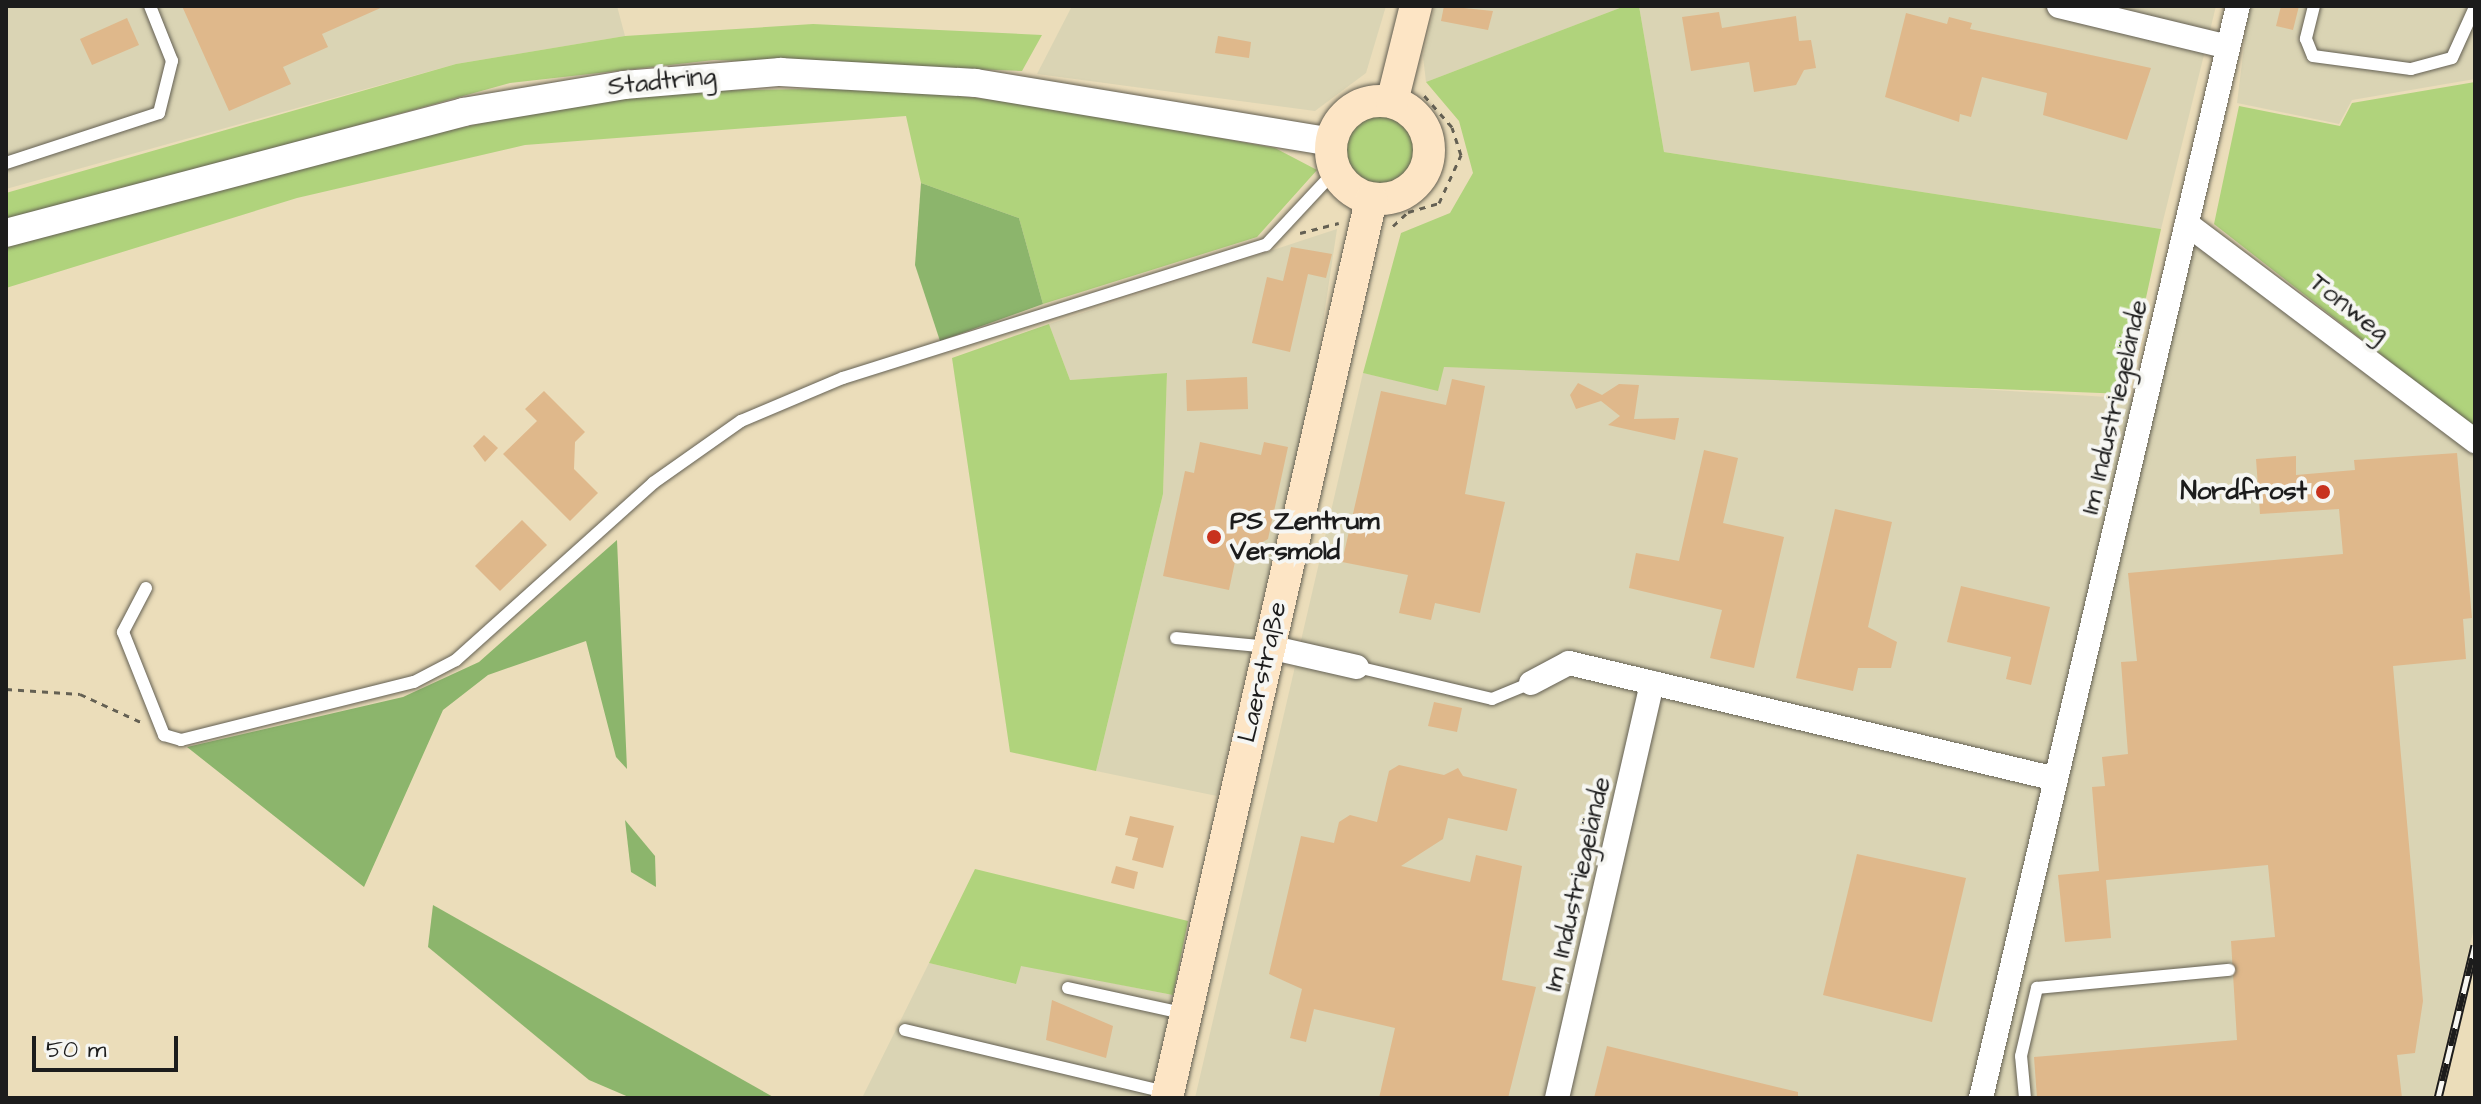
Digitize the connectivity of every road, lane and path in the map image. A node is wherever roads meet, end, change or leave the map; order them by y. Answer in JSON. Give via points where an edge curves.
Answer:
{"nodes":[{"id":1,"x":150,"y":6,"type":"edge"},
{"id":2,"x":1416,"y":6,"type":"edge"},
{"id":3,"x":2059,"y":6,"type":"edge"},
{"id":4,"x":2238,"y":6,"type":"edge"},
{"id":5,"x":2314,"y":6,"type":"edge"},
{"id":6,"x":2475,"y":7,"type":"edge"},
{"id":7,"x":2228,"y":47,"type":"junction"},
{"id":8,"x":1392,"y":102,"type":"junction"},
{"id":9,"x":1333,"y":157,"type":"junction"},
{"id":10,"x":6,"y":163,"type":"edge"},
{"id":11,"x":1367,"y":214,"type":"junction"},
{"id":12,"x":2187,"y":224,"type":"junction"},
{"id":13,"x":6,"y":233,"type":"edge"},
{"id":14,"x":1266,"y":245,"type":"junction"},
{"id":15,"x":2475,"y":441,"type":"edge"},
{"id":16,"x":146,"y":588,"type":"dead end"},
{"id":17,"x":1176,"y":638,"type":"dead end"},
{"id":18,"x":1269,"y":647,"type":"junction"},
{"id":19,"x":1357,"y":667,"type":"joint"},
{"id":20,"x":1531,"y":683,"type":"joint"},
{"id":21,"x":1652,"y":683,"type":"junction"},
{"id":22,"x":6,"y":689,"type":"edge"},
{"id":23,"x":164,"y":735,"type":"junction"},
{"id":24,"x":2055,"y":779,"type":"junction"},
{"id":25,"x":2229,"y":970,"type":"dead end"},
{"id":26,"x":1068,"y":988,"type":"dead end"},
{"id":27,"x":1186,"y":1014,"type":"junction"},
{"id":28,"x":905,"y":1030,"type":"dead end"},
{"id":29,"x":1168,"y":1095,"type":"edge"},
{"id":30,"x":1557,"y":1098,"type":"edge"},
{"id":31,"x":1981,"y":1098,"type":"edge"},
{"id":32,"x":2025,"y":1098,"type":"edge"}],
"edges":[{"from":1,"to":10,"type":"lane","via":[[172,61],[159,113]]},
{"from":2,"to":8,"type":"main road"},
{"from":3,"to":7,"type":"street"},
{"from":4,"to":7,"type":"street","name":"Im Industriegelände"},
{"from":5,"to":6,"type":"lane","via":[[2306,39],[2313,56],[2411,69],[2452,58]]},
{"from":7,"to":12,"type":"street","name":"Im Industriegelände"},
{"from":8,"to":9,"type":"main road","via":[[1353,108]]},
{"from":8,"to":11,"type":"main road","via":[[1416,116],[1429,155],[1404,194]]},
{"from":9,"to":11,"type":"main road"},
{"from":9,"to":13,"type":"street","name":"Stadtring","via":[[976,83],[780,72],[624,85],[463,112]]},
{"from":9,"to":14,"type":"lane"},
{"from":11,"to":14,"type":"path"},
{"from":11,"to":18,"type":"main road","name":"Laerstraße"},
{"from":12,"to":15,"type":"street","name":"Tonweg"},
{"from":12,"to":24,"type":"street","name":"Im Industriegelände"},
{"from":14,"to":23,"type":"lane","via":[[843,378],[741,421],[653,483],[456,660],[414,682],[181,740]]},
{"from":16,"to":23,"type":"lane","via":[[123,632]]},
{"from":17,"to":18,"type":"lane"},
{"from":18,"to":19,"type":"street"},
{"from":18,"to":27,"type":"main road","name":"Laerstraße"},
{"from":19,"to":20,"type":"lane","via":[[1492,699]]},
{"from":20,"to":21,"type":"street","via":[[1569,663]]},
{"from":21,"to":24,"type":"street"},
{"from":21,"to":30,"type":"street","name":"Im Industriegelände"},
{"from":22,"to":23,"type":"path","via":[[80,694]]},
{"from":24,"to":31,"type":"street","name":"Im Industriegelände"},
{"from":25,"to":32,"type":"lane","via":[[2037,988],[2021,1056]]},
{"from":26,"to":27,"type":"lane"},
{"from":27,"to":29,"type":"main road","name":"Laerstraße"},
{"from":28,"to":29,"type":"lane"}]}
